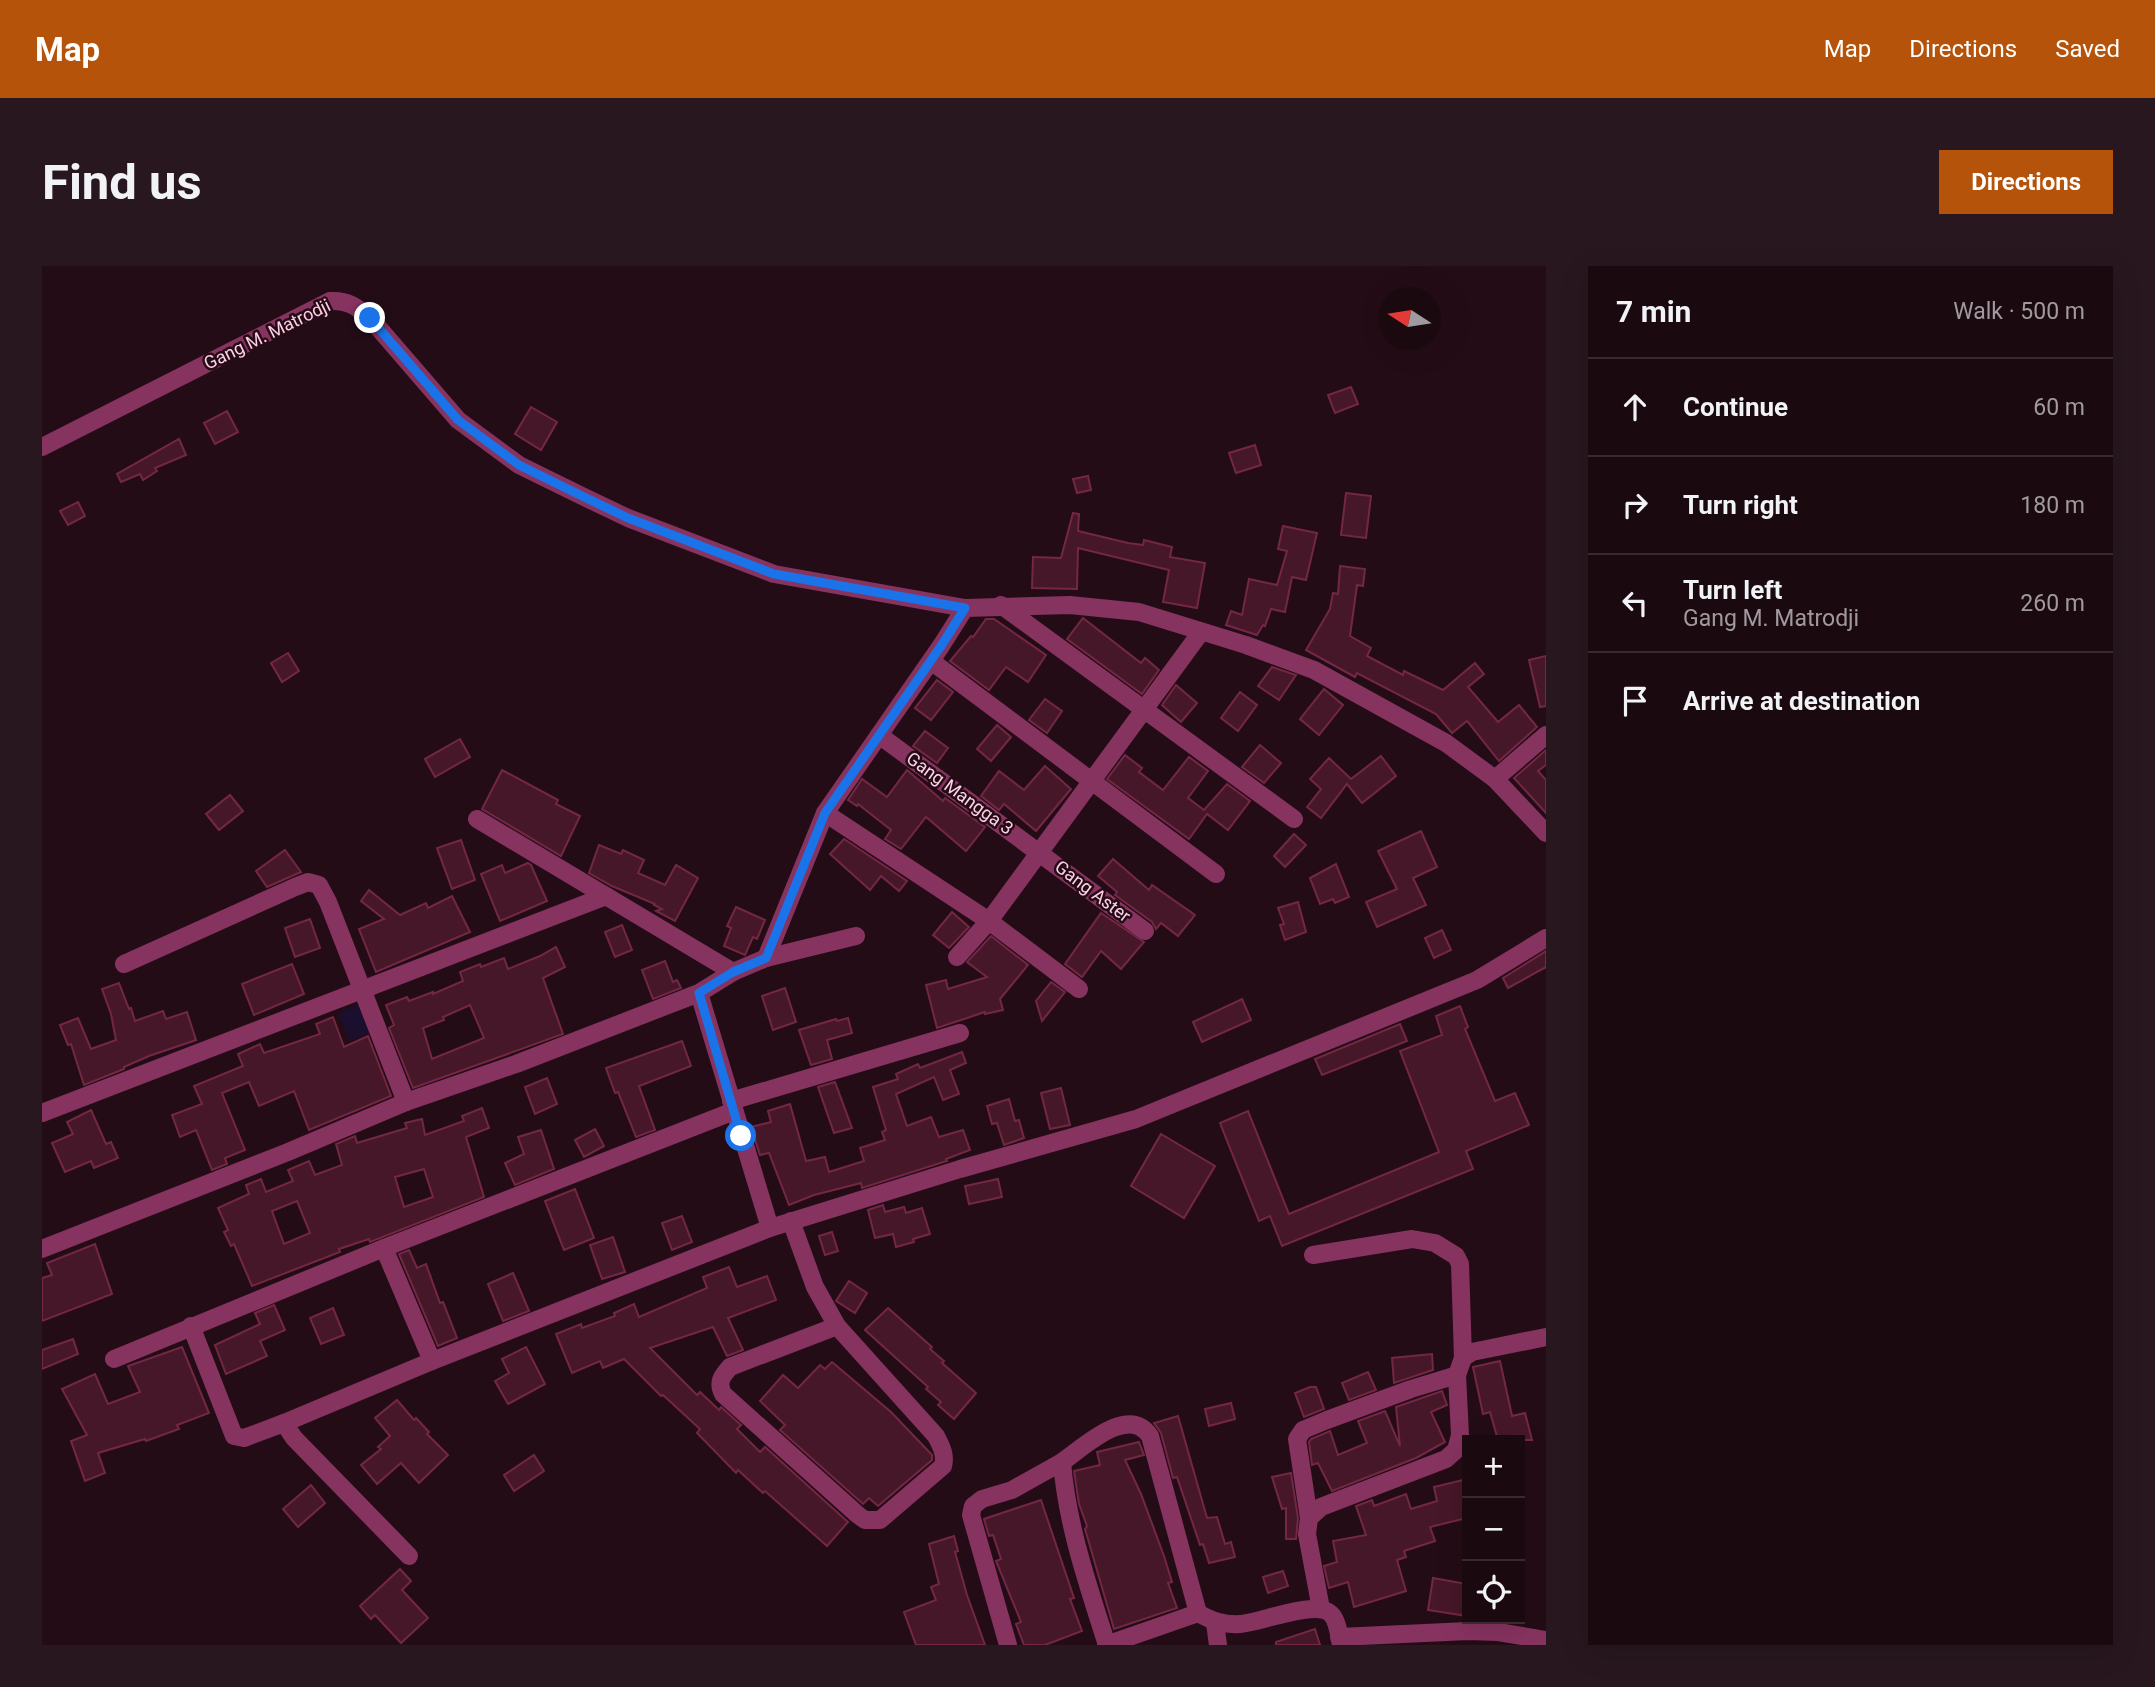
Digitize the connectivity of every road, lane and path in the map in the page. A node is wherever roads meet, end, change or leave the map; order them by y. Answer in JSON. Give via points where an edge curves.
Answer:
{"nodes":[{"id":1,"x":42,"y":447,"type":"edge"},
{"id":2,"x":1001,"y":605,"type":"junction"},
{"id":3,"x":965,"y":608,"type":"junction"},
{"id":4,"x":1202,"y":632,"type":"junction"},
{"id":5,"x":931,"y":661,"type":"junction"},
{"id":6,"x":1145,"y":710,"type":"junction"},
{"id":7,"x":879,"y":734,"type":"junction"},
{"id":8,"x":1546,"y":736,"type":"edge"},
{"id":9,"x":1495,"y":779,"type":"junction"},
{"id":10,"x":1092,"y":781,"type":"junction"},
{"id":11,"x":825,"y":813,"type":"junction"},
{"id":12,"x":478,"y":819,"type":"dead end"},
{"id":13,"x":1294,"y":819,"type":"dead end"},
{"id":14,"x":1546,"y":833,"type":"edge"},
{"id":15,"x":1040,"y":851,"type":"junction"},
{"id":16,"x":1216,"y":874,"type":"dead end"},
{"id":17,"x":606,"y":896,"type":"junction"},
{"id":18,"x":989,"y":920,"type":"junction"},
{"id":19,"x":1145,"y":930,"type":"dead end"},
{"id":20,"x":856,"y":936,"type":"dead end"},
{"id":21,"x":1546,"y":938,"type":"edge"},
{"id":22,"x":957,"y":957,"type":"dead end"},
{"id":23,"x":766,"y":958,"type":"junction"},
{"id":24,"x":124,"y":964,"type":"dead end"},
{"id":25,"x":733,"y":972,"type":"junction"},
{"id":26,"x":362,"y":988,"type":"junction"},
{"id":27,"x":1079,"y":989,"type":"dead end"},
{"id":28,"x":699,"y":993,"type":"junction"},
{"id":29,"x":960,"y":1033,"type":"dead end"},
{"id":30,"x":406,"y":1102,"type":"junction"},
{"id":31,"x":732,"y":1106,"type":"junction"},
{"id":32,"x":42,"y":1113,"type":"edge"},
{"id":33,"x":791,"y":1221,"type":"junction"},
{"id":34,"x":770,"y":1228,"type":"junction"},
{"id":35,"x":384,"y":1248,"type":"junction"},
{"id":36,"x":42,"y":1250,"type":"edge"},
{"id":37,"x":1313,"y":1255,"type":"dead end"},
{"id":38,"x":191,"y":1326,"type":"junction"},
{"id":39,"x":837,"y":1326,"type":"junction"},
{"id":40,"x":1546,"y":1337,"type":"edge"},
{"id":41,"x":114,"y":1359,"type":"dead end"},
{"id":42,"x":432,"y":1361,"type":"junction"},
{"id":43,"x":1460,"y":1366,"type":"junction"},
{"id":44,"x":284,"y":1423,"type":"junction"},
{"id":45,"x":1062,"y":1462,"type":"junction"},
{"id":46,"x":1309,"y":1518,"type":"junction"},
{"id":47,"x":409,"y":1556,"type":"dead end"},
{"id":48,"x":1321,"y":1609,"type":"junction"},
{"id":49,"x":1198,"y":1613,"type":"junction"},
{"id":50,"x":1215,"y":1623,"type":"junction"},
{"id":51,"x":1546,"y":1640,"type":"edge"},
{"id":52,"x":1340,"y":1641,"type":"edge"},
{"id":53,"x":1008,"y":1645,"type":"edge"},
{"id":54,"x":1107,"y":1645,"type":"edge"},
{"id":55,"x":1218,"y":1645,"type":"edge"}],
"edges":[{"from":1,"to":3,"type":"street","name":"Gang M. Matrodji","via":[[330,301],[340,300],[354,304],[370,318],[458,420],[531,471],[628,518],[774,574]]},
{"from":2,"to":3,"type":"street"},
{"from":2,"to":4,"type":"street","via":[[1139,612]]},
{"from":2,"to":6,"type":"street"},
{"from":3,"to":5,"type":"street"},
{"from":4,"to":6,"type":"street"},
{"from":4,"to":9,"type":"street","via":[[1314,670],[1446,743]]},
{"from":5,"to":7,"type":"street"},
{"from":5,"to":10,"type":"street"},
{"from":6,"to":10,"type":"street"},
{"from":6,"to":13,"type":"street"},
{"from":7,"to":11,"type":"street"},
{"from":7,"to":15,"type":"street","name":"Gang Mangga 3"},
{"from":8,"to":9,"type":"street"},
{"from":9,"to":14,"type":"street"},
{"from":10,"to":15,"type":"street"},
{"from":10,"to":16,"type":"street"},
{"from":11,"to":18,"type":"street"},
{"from":11,"to":23,"type":"street"},
{"from":12,"to":17,"type":"street"},
{"from":15,"to":18,"type":"street"},
{"from":15,"to":19,"type":"street","name":"Gang Aster"},
{"from":17,"to":25,"type":"street"},
{"from":17,"to":26,"type":"street"},
{"from":18,"to":22,"type":"street"},
{"from":18,"to":27,"type":"street"},
{"from":20,"to":23,"type":"street"},
{"from":21,"to":33,"type":"street","via":[[1477,980],[1136,1119]]},
{"from":23,"to":25,"type":"street"},
{"from":24,"to":26,"type":"street","via":[[308,882],[319,885],[328,902]]},
{"from":25,"to":28,"type":"street"},
{"from":26,"to":30,"type":"street"},
{"from":26,"to":32,"type":"street"},
{"from":28,"to":30,"type":"street"},
{"from":28,"to":31,"type":"street"},
{"from":29,"to":31,"type":"street"},
{"from":30,"to":36,"type":"street"},
{"from":31,"to":34,"type":"street"},
{"from":31,"to":35,"type":"street"},
{"from":33,"to":34,"type":"street"},
{"from":33,"to":39,"type":"street","via":[[815,1287]]},
{"from":34,"to":42,"type":"street"},
{"from":35,"to":38,"type":"street"},
{"from":35,"to":42,"type":"street"},
{"from":37,"to":43,"type":"street","via":[[1412,1239],[1450,1250],[1460,1264]]},
{"from":38,"to":41,"type":"street"},
{"from":38,"to":44,"type":"street","via":[[234,1436],[244,1438]]},
{"from":39,"to":39,"type":"street","via":[[730,1367],[720,1388],[858,1515],[880,1520],[943,1466],[943,1449]]},
{"from":40,"to":43,"type":"street","via":[[1472,1352]]},
{"from":42,"to":44,"type":"street"},
{"from":43,"to":46,"type":"street","via":[[1456,1451],[1446,1459],[1321,1507]]},
{"from":43,"to":46,"type":"street","via":[[1303,1430],[1297,1439]]},
{"from":44,"to":47,"type":"street"},
{"from":45,"to":49,"type":"street","via":[[1108,1428],[1137,1423],[1145,1427]]},
{"from":45,"to":53,"type":"street","via":[[973,1506],[971,1515]]},
{"from":45,"to":54,"type":"street","via":[[1075,1544]]},
{"from":46,"to":48,"type":"street","via":[[1307,1534]]},
{"from":48,"to":50,"type":"street","via":[[1241,1624]]},
{"from":48,"to":52,"type":"street","via":[[1334,1619]]},
{"from":49,"to":50,"type":"street"},
{"from":49,"to":54,"type":"street"},
{"from":50,"to":55,"type":"street"},
{"from":51,"to":52,"type":"street","via":[[1468,1631]]}]}
